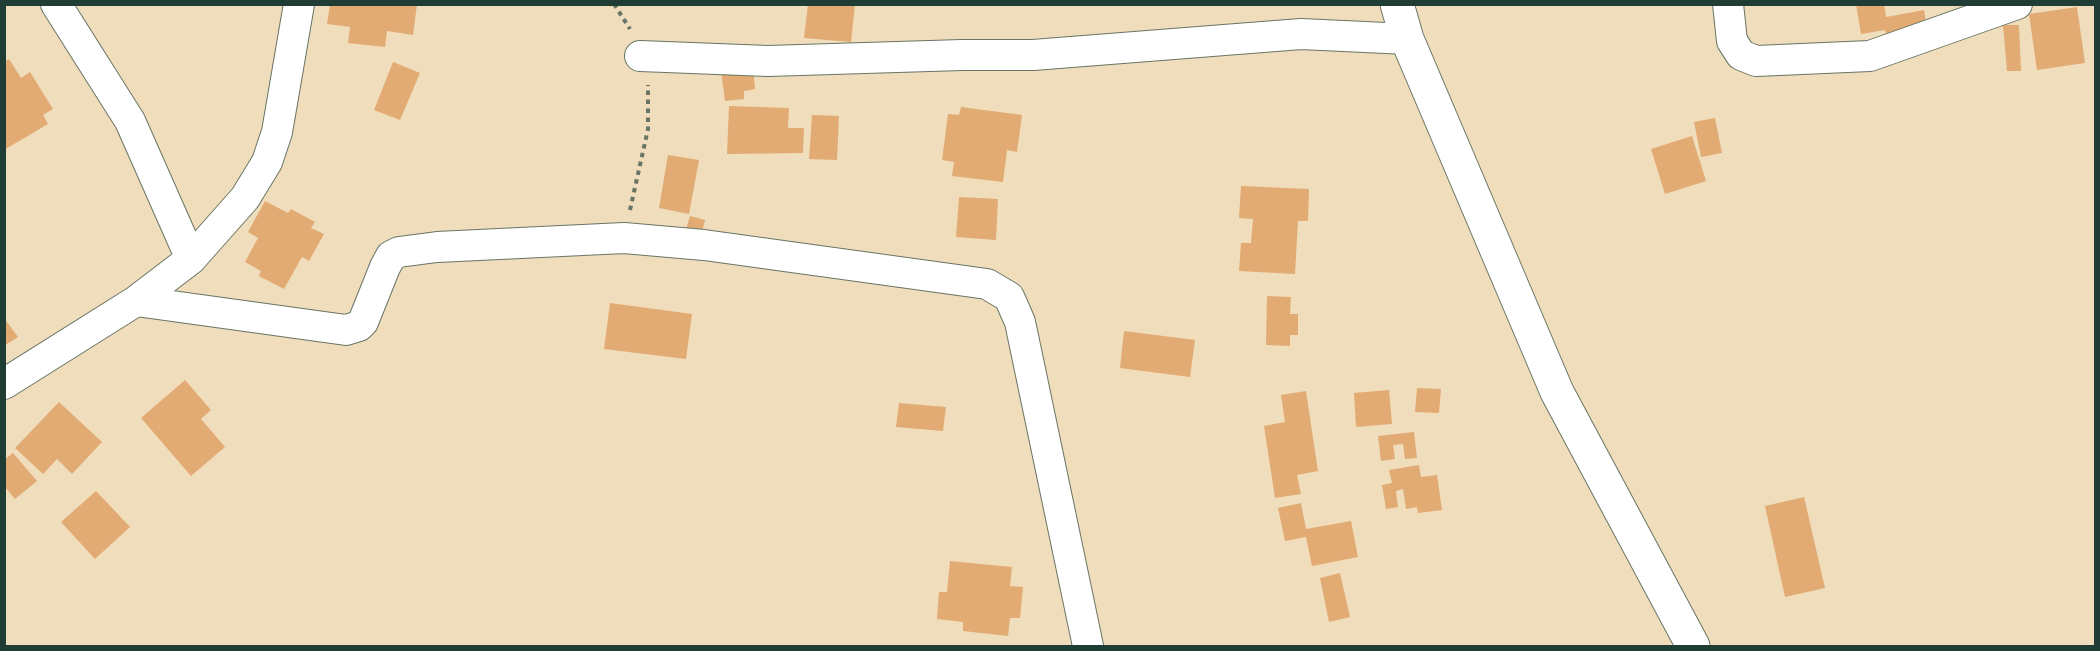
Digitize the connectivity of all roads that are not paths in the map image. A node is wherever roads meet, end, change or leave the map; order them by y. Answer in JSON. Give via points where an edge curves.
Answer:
{"nodes":[{"id":1,"x":56,"y":4,"type":"edge"},
{"id":2,"x":299,"y":4,"type":"edge"},
{"id":3,"x":1397,"y":4,"type":"edge"},
{"id":4,"x":1728,"y":4,"type":"edge"},
{"id":5,"x":2017,"y":4,"type":"edge"},
{"id":6,"x":1407,"y":39,"type":"junction"},
{"id":7,"x":640,"y":56,"type":"road end"},
{"id":8,"x":191,"y":259,"type":"junction"},
{"id":9,"x":136,"y":301,"type":"junction"},
{"id":10,"x":4,"y":384,"type":"edge"},
{"id":11,"x":1088,"y":646,"type":"edge"},
{"id":12,"x":1693,"y":646,"type":"edge"}],
"edges":[{"from":1,"to":8,"type":"street","via":[[130,121]]},
{"from":2,"to":8,"type":"street","via":[[277,132],[267,162],[245,198]]},
{"from":3,"to":6,"type":"street"},
{"from":4,"to":5,"type":"street","via":[[1732,41],[1741,55],[1756,61],[1869,56]]},
{"from":6,"to":7,"type":"street","via":[[1301,34],[1033,56],[768,61]]},
{"from":6,"to":12,"type":"street","via":[[1557,392]]},
{"from":8,"to":9,"type":"street"},
{"from":9,"to":10,"type":"street"},
{"from":9,"to":11,"type":"street","via":[[346,330],[363,322],[385,267],[399,252],[624,238],[704,245],[987,284],[1009,297],[1020,322]]}]}
